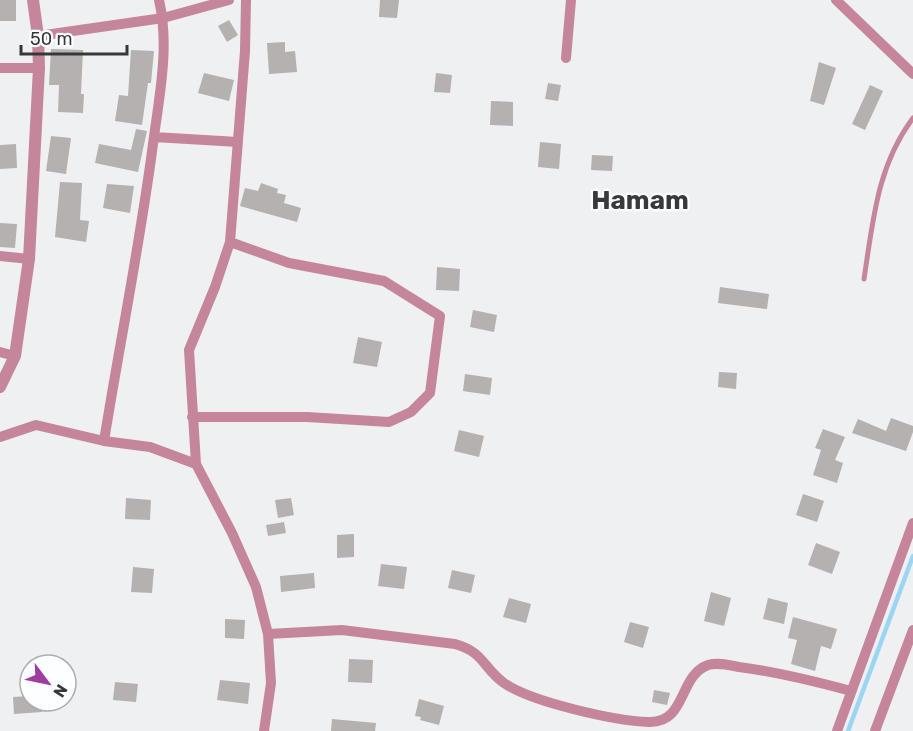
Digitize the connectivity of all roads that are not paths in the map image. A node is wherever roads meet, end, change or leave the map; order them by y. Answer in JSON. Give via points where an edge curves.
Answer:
{"nodes":[{"id":1,"x":33,"y":0,"type":"edge"},
{"id":2,"x":159,"y":0,"type":"edge"},
{"id":3,"x":229,"y":0,"type":"edge"},
{"id":4,"x":246,"y":0,"type":"edge"},
{"id":5,"x":571,"y":0,"type":"edge"},
{"id":6,"x":836,"y":0,"type":"edge"},
{"id":7,"x":163,"y":18,"type":"junction"},
{"id":8,"x":38,"y":36,"type":"junction"},
{"id":9,"x":566,"y":58,"type":"dead end"},
{"id":10,"x":0,"y":68,"type":"edge"},
{"id":11,"x":39,"y":68,"type":"junction"},
{"id":12,"x":913,"y":74,"type":"edge"},
{"id":13,"x":913,"y":118,"type":"edge"},
{"id":14,"x":154,"y":137,"type":"junction"},
{"id":15,"x":238,"y":142,"type":"junction"},
{"id":16,"x":230,"y":242,"type":"junction"},
{"id":17,"x":0,"y":256,"type":"edge"},
{"id":18,"x":29,"y":259,"type":"junction"},
{"id":19,"x":864,"y":279,"type":"dead end"},
{"id":20,"x":0,"y":352,"type":"edge"},
{"id":21,"x":15,"y":356,"type":"junction"},
{"id":22,"x":0,"y":387,"type":"edge"},
{"id":23,"x":192,"y":417,"type":"junction"},
{"id":24,"x":0,"y":437,"type":"edge"},
{"id":25,"x":104,"y":441,"type":"junction"},
{"id":26,"x":196,"y":464,"type":"junction"},
{"id":27,"x":913,"y":523,"type":"edge"},
{"id":28,"x":913,"y":630,"type":"edge"},
{"id":29,"x":267,"y":634,"type":"junction"},
{"id":30,"x":851,"y":691,"type":"junction"},
{"id":31,"x":264,"y":731,"type":"edge"},
{"id":32,"x":837,"y":731,"type":"edge"},
{"id":33,"x":875,"y":731,"type":"edge"}],
"edges":[{"from":1,"to":8,"type":"street"},
{"from":2,"to":7,"type":"street"},
{"from":3,"to":7,"type":"street"},
{"from":4,"to":15,"type":"street"},
{"from":5,"to":9,"type":"street"},
{"from":6,"to":12,"type":"street"},
{"from":7,"to":8,"type":"street"},
{"from":7,"to":14,"type":"street","via":[[164,62]]},
{"from":8,"to":11,"type":"street"},
{"from":10,"to":11,"type":"street"},
{"from":11,"to":18,"type":"street"},
{"from":13,"to":19,"type":"lane","via":[[884,171]]},
{"from":14,"to":15,"type":"street"},
{"from":14,"to":25,"type":"street"},
{"from":15,"to":16,"type":"street"},
{"from":16,"to":23,"type":"street","via":[[189,350]]},
{"from":16,"to":23,"type":"street","via":[[289,263],[384,281],[440,316],[430,393],[411,411],[388,422]]},
{"from":17,"to":18,"type":"street"},
{"from":18,"to":21,"type":"street"},
{"from":20,"to":21,"type":"street"},
{"from":21,"to":22,"type":"street"},
{"from":23,"to":26,"type":"street"},
{"from":24,"to":25,"type":"street","via":[[36,425]]},
{"from":25,"to":26,"type":"street","via":[[150,447]]},
{"from":26,"to":29,"type":"street","via":[[256,586]]},
{"from":27,"to":30,"type":"street"},
{"from":28,"to":33,"type":"street"},
{"from":29,"to":30,"type":"street","via":[[342,630],[464,646],[514,688],[573,708],[649,722],[674,713],[693,676],[710,664],[776,671]]},
{"from":29,"to":31,"type":"street","via":[[271,683]]},
{"from":30,"to":32,"type":"street"}]}
